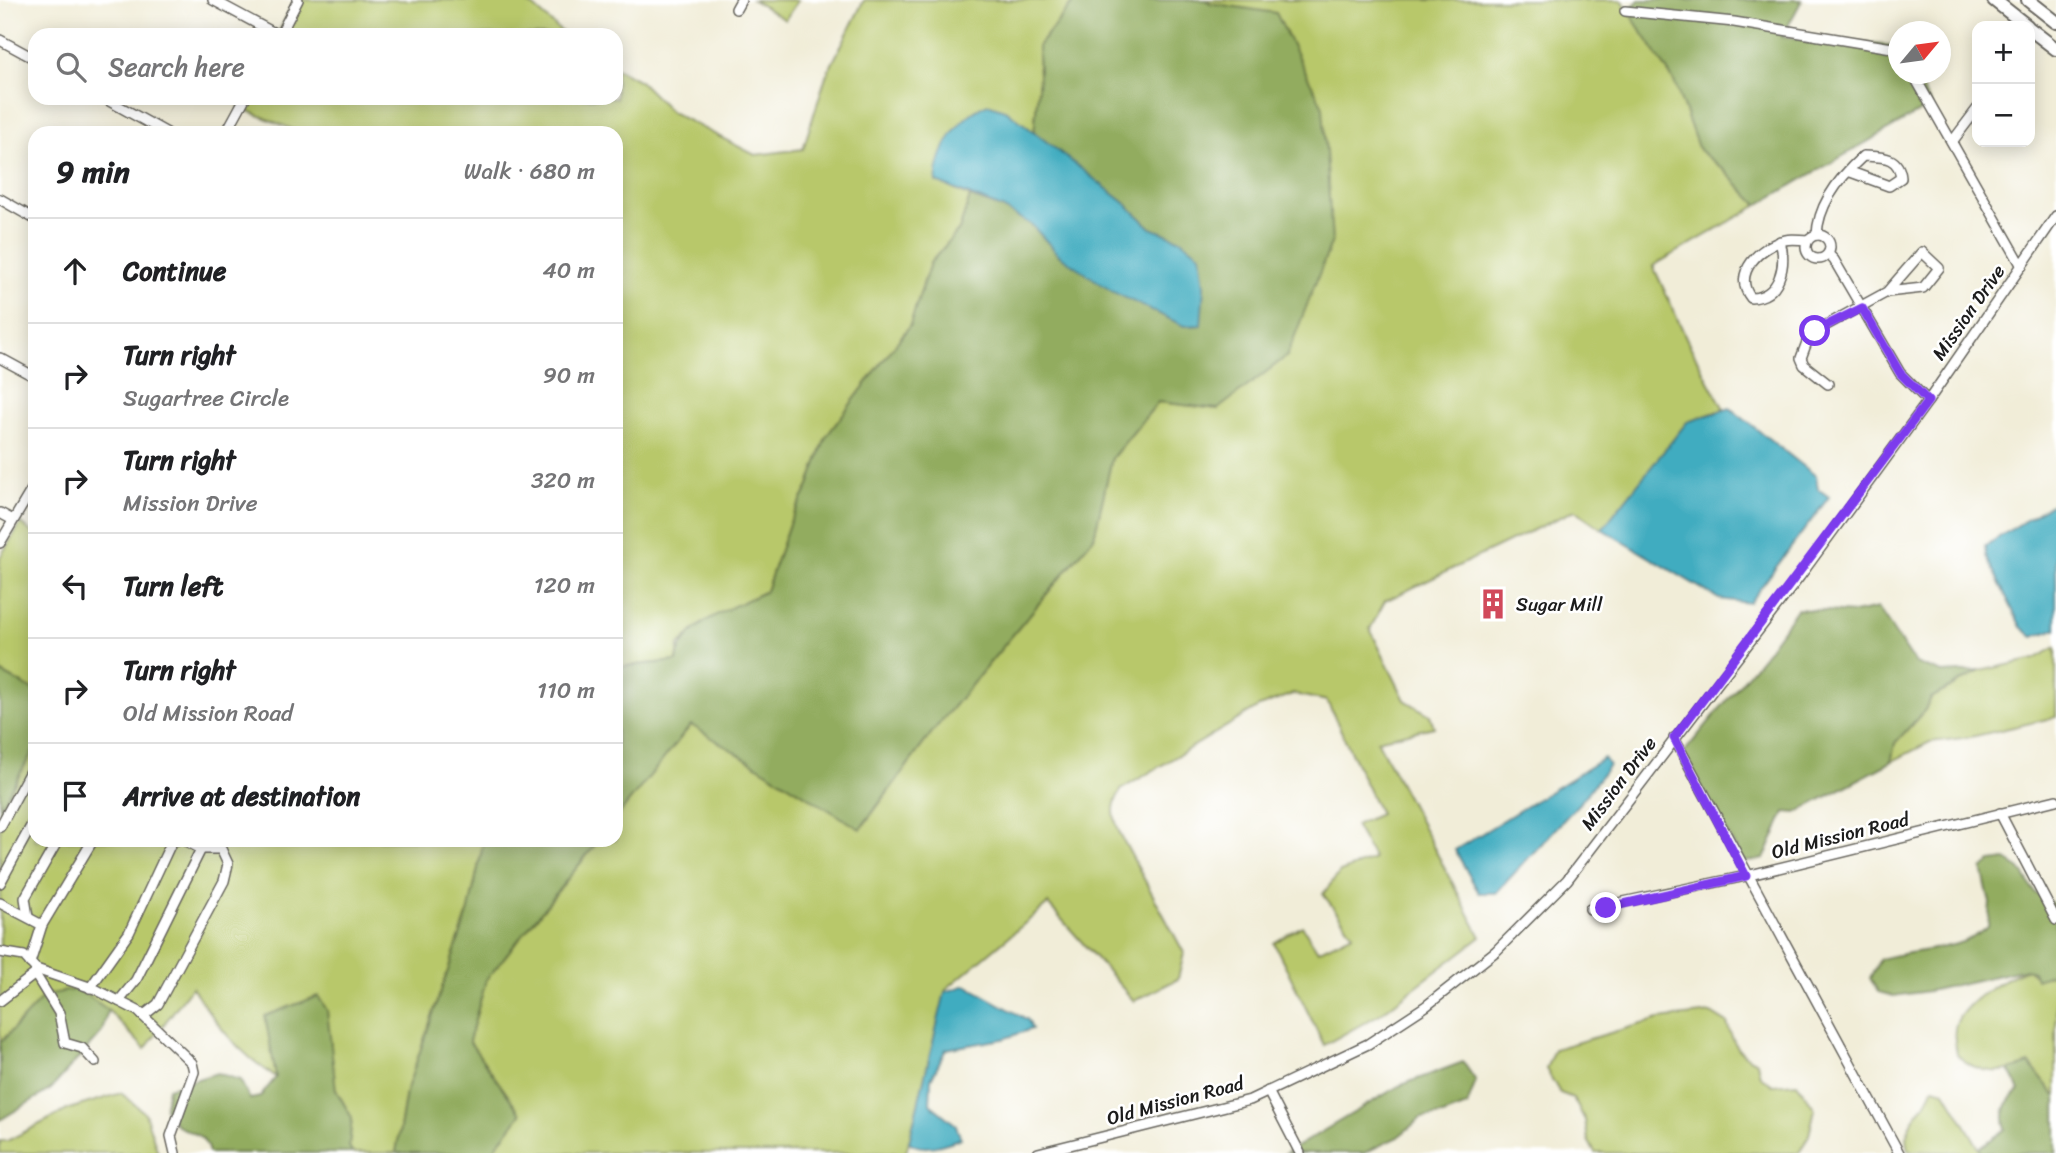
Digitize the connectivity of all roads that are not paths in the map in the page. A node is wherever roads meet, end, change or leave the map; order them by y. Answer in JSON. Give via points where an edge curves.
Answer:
{"nodes":[{"id":1,"x":213,"y":0,"type":"edge"},
{"id":2,"x":298,"y":0,"type":"edge"},
{"id":3,"x":1994,"y":0,"type":"edge"},
{"id":4,"x":2029,"y":2,"type":"edge"},
{"id":5,"x":1625,"y":11,"type":"dead end"},
{"id":6,"x":2018,"y":21,"type":"edge"},
{"id":7,"x":2056,"y":22,"type":"edge"},
{"id":8,"x":266,"y":28,"type":"edge"},
{"id":9,"x":283,"y":28,"type":"edge"},
{"id":10,"x":2035,"y":35,"type":"edge"},
{"id":11,"x":0,"y":40,"type":"edge"},
{"id":12,"x":1888,"y":47,"type":"edge"},
{"id":13,"x":2056,"y":49,"type":"edge"},
{"id":14,"x":28,"y":56,"type":"edge"},
{"id":15,"x":1919,"y":84,"type":"edge"},
{"id":16,"x":117,"y":105,"type":"edge"},
{"id":17,"x":241,"y":105,"type":"edge"},
{"id":18,"x":1972,"y":116,"type":"edge"},
{"id":19,"x":154,"y":126,"type":"edge"},
{"id":20,"x":230,"y":126,"type":"edge"},
{"id":21,"x":1952,"y":142,"type":"junction"},
{"id":22,"x":1848,"y":171,"type":"junction"},
{"id":23,"x":0,"y":199,"type":"edge"},
{"id":24,"x":28,"y":215,"type":"edge"},
{"id":25,"x":2056,"y":216,"type":"edge"},
{"id":26,"x":1812,"y":238,"type":"junction"},
{"id":27,"x":1780,"y":242,"type":"junction"},
{"id":28,"x":1828,"y":254,"type":"junction"},
{"id":29,"x":2022,"y":266,"type":"junction"},
{"id":30,"x":1887,"y":292,"type":"junction"},
{"id":31,"x":1862,"y":308,"type":"junction"},
{"id":32,"x":0,"y":358,"type":"edge"},
{"id":33,"x":28,"y":373,"type":"edge"},
{"id":34,"x":1828,"y":384,"type":"dead end"},
{"id":35,"x":1928,"y":401,"type":"junction"},
{"id":36,"x":28,"y":495,"type":"edge"},
{"id":37,"x":0,"y":513,"type":"edge"},
{"id":38,"x":13,"y":520,"type":"junction"},
{"id":39,"x":0,"y":543,"type":"edge"},
{"id":40,"x":1674,"y":738,"type":"junction"},
{"id":41,"x":28,"y":775,"type":"edge"},
{"id":42,"x":2056,"y":800,"type":"edge"},
{"id":43,"x":2000,"y":813,"type":"junction"},
{"id":44,"x":0,"y":827,"type":"edge"},
{"id":45,"x":28,"y":832,"type":"edge"},
{"id":46,"x":54,"y":847,"type":"edge"},
{"id":47,"x":89,"y":847,"type":"edge"},
{"id":48,"x":169,"y":847,"type":"edge"},
{"id":49,"x":197,"y":847,"type":"edge"},
{"id":50,"x":201,"y":849,"type":"junction"},
{"id":51,"x":1746,"y":876,"type":"junction"},
{"id":52,"x":0,"y":883,"type":"edge"},
{"id":53,"x":25,"y":898,"type":"junction"},
{"id":54,"x":4,"y":905,"type":"edge"},
{"id":55,"x":1590,"y":909,"type":"dead end"},
{"id":56,"x":28,"y":917,"type":"junction"},
{"id":57,"x":2056,"y":920,"type":"edge"},
{"id":58,"x":43,"y":925,"type":"junction"},
{"id":59,"x":0,"y":953,"type":"edge"},
{"id":60,"x":34,"y":968,"type":"junction"},
{"id":61,"x":90,"y":988,"type":"junction"},
{"id":62,"x":0,"y":1001,"type":"edge"},
{"id":63,"x":119,"y":1002,"type":"junction"},
{"id":64,"x":1426,"y":1006,"type":"joint"},
{"id":65,"x":144,"y":1016,"type":"junction"},
{"id":66,"x":94,"y":1062,"type":"dead end"},
{"id":67,"x":1268,"y":1091,"type":"junction"},
{"id":68,"x":175,"y":1153,"type":"edge"},
{"id":69,"x":1038,"y":1153,"type":"edge"},
{"id":70,"x":1300,"y":1153,"type":"edge"},
{"id":71,"x":1899,"y":1153,"type":"edge"}],
"edges":[{"from":1,"to":8,"type":"street"},
{"from":2,"to":9,"type":"street"},
{"from":3,"to":6,"type":"main road"},
{"from":4,"to":7,"type":"main road"},
{"from":5,"to":12,"type":"street","via":[[1734,22]]},
{"from":10,"to":13,"type":"main road"},
{"from":11,"to":14,"type":"street"},
{"from":15,"to":21,"type":"street"},
{"from":16,"to":19,"type":"street"},
{"from":17,"to":20,"type":"street"},
{"from":18,"to":21,"type":"street"},
{"from":21,"to":29,"type":"street"},
{"from":22,"to":22,"type":"street","via":[[1863,156],[1889,158],[1895,161],[1901,178],[1889,186]]},
{"from":22,"to":26,"type":"street","via":[[1823,205]]},
{"from":23,"to":24,"type":"street"},
{"from":25,"to":29,"type":"street","name":"Mission Drive"},
{"from":26,"to":27,"type":"street"},
{"from":26,"to":28,"type":"street","via":[[1828,241]]},
{"from":26,"to":28,"type":"street","via":[[1806,247],[1810,256],[1820,259]]},
{"from":27,"to":27,"type":"street","via":[[1748,264],[1744,285],[1751,298],[1767,295],[1778,281],[1784,260]]},
{"from":28,"to":31,"type":"street"},
{"from":29,"to":35,"type":"street","name":"Mission Drive"},
{"from":30,"to":30,"type":"street","via":[[1922,253],[1939,268],[1923,288]]},
{"from":30,"to":31,"type":"street"},
{"from":31,"to":34,"type":"street","via":[[1815,331],[1805,341],[1804,365]]},
{"from":31,"to":35,"type":"street","via":[[1900,373]]},
{"from":32,"to":33,"type":"street"},
{"from":35,"to":40,"type":"street","name":"Mission Drive"},
{"from":36,"to":38,"type":"street"},
{"from":37,"to":38,"type":"street"},
{"from":38,"to":39,"type":"street"},
{"from":40,"to":51,"type":"street"},
{"from":40,"to":64,"type":"street","name":"Mission Drive","via":[[1567,880],[1496,951]]},
{"from":41,"to":44,"type":"street"},
{"from":42,"to":43,"type":"street","name":"Old Mission Road"},
{"from":43,"to":51,"type":"street","name":"Old Mission Road"},
{"from":43,"to":57,"type":"street"},
{"from":45,"to":52,"type":"street"},
{"from":46,"to":53,"type":"street"},
{"from":47,"to":58,"type":"street"},
{"from":48,"to":61,"type":"street","via":[[129,933]]},
{"from":49,"to":50,"type":"street"},
{"from":50,"to":63,"type":"street","via":[[136,980]]},
{"from":50,"to":65,"type":"street","via":[[221,849],[227,856],[223,881],[158,1004]]},
{"from":51,"to":55,"type":"street","name":"Old Mission Road"},
{"from":51,"to":71,"type":"street"},
{"from":53,"to":54,"type":"street"},
{"from":53,"to":56,"type":"street"},
{"from":54,"to":56,"type":"street"},
{"from":56,"to":58,"type":"street"},
{"from":58,"to":60,"type":"street"},
{"from":59,"to":60,"type":"street","via":[[24,957]]},
{"from":60,"to":61,"type":"street"},
{"from":60,"to":62,"type":"street"},
{"from":60,"to":66,"type":"street","via":[[59,1013],[65,1043],[82,1048]]},
{"from":61,"to":63,"type":"street"},
{"from":63,"to":65,"type":"street"},
{"from":64,"to":67,"type":"street","name":"Old Mission Road","via":[[1368,1044]]},
{"from":65,"to":68,"type":"street","via":[[192,1063],[194,1072],[172,1136]]},
{"from":67,"to":69,"type":"street","name":"Old Mission Road","via":[[1250,1100]]},
{"from":67,"to":70,"type":"street"}]}
